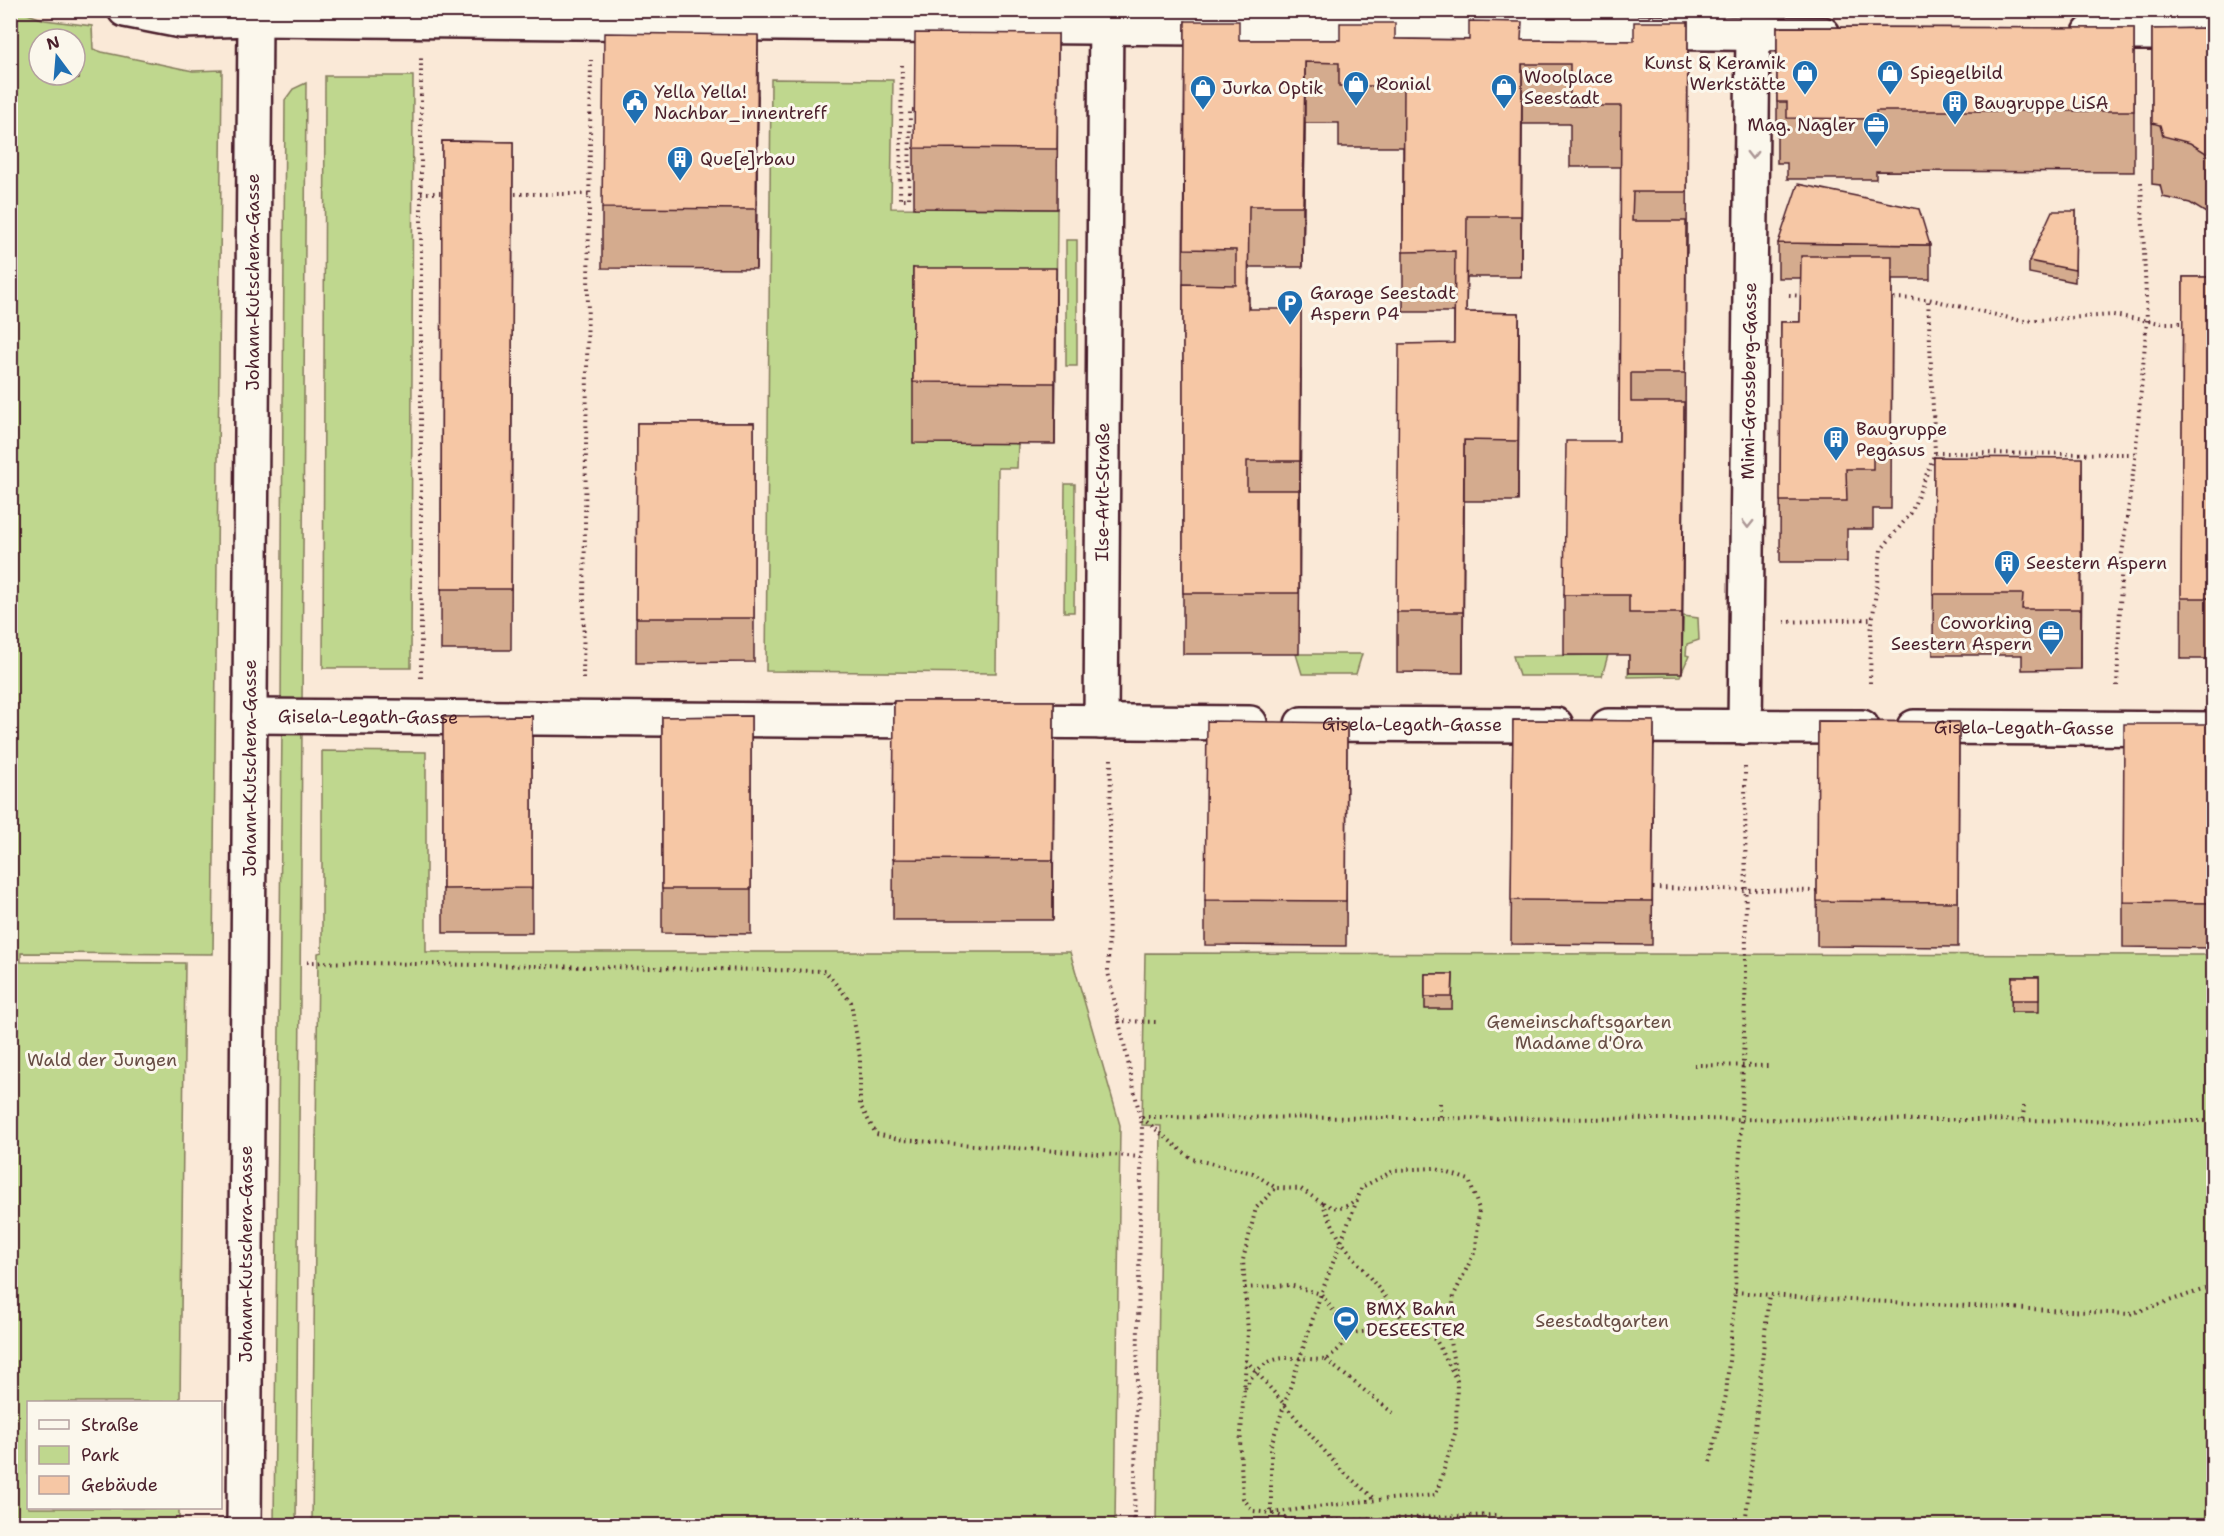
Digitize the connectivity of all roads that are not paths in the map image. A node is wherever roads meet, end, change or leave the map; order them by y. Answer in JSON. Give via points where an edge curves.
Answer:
{"nodes":[{"id":1,"x":125,"y":10,"type":"edge"},
{"id":2,"x":255,"y":15,"type":"edge"},
{"id":3,"x":1106,"y":19,"type":"edge"},
{"id":4,"x":2060,"y":33,"type":"edge"},
{"id":5,"x":2214,"y":33,"type":"edge"},
{"id":6,"x":1753,"y":34,"type":"junction"},
{"id":7,"x":1847,"y":34,"type":"edge"},
{"id":8,"x":250,"y":716,"type":"junction"},
{"id":9,"x":1101,"y":722,"type":"junction"},
{"id":10,"x":2214,"y":729,"type":"edge"},
{"id":11,"x":1745,"y":742,"type":"junction"},
{"id":12,"x":244,"y":1526,"type":"edge"}],
"edges":[{"from":1,"to":2,"type":"street","via":[[181,21]]},
{"from":2,"to":3,"type":"street","via":[[420,22],[591,23]]},
{"from":2,"to":8,"type":"street","name":"Johann-Kutschera-Gasse"},
{"from":3,"to":6,"type":"street"},
{"from":3,"to":9,"type":"street","name":"Ilse-Arlt-Straße"},
{"from":4,"to":5,"type":"street"},
{"from":6,"to":7,"type":"street"},
{"from":6,"to":11,"type":"street","name":"Mimi-Grossberg-Gasse","one_way":true},
{"from":8,"to":9,"type":"street","name":"Gisela-Legath-Gasse"},
{"from":8,"to":12,"type":"street","name":"Johann-Kutschera-Gasse"},
{"from":9,"to":11,"type":"street","name":"Gisela-Legath-Gasse"},
{"from":10,"to":11,"type":"street","name":"Gisela-Legath-Gasse"}]}
